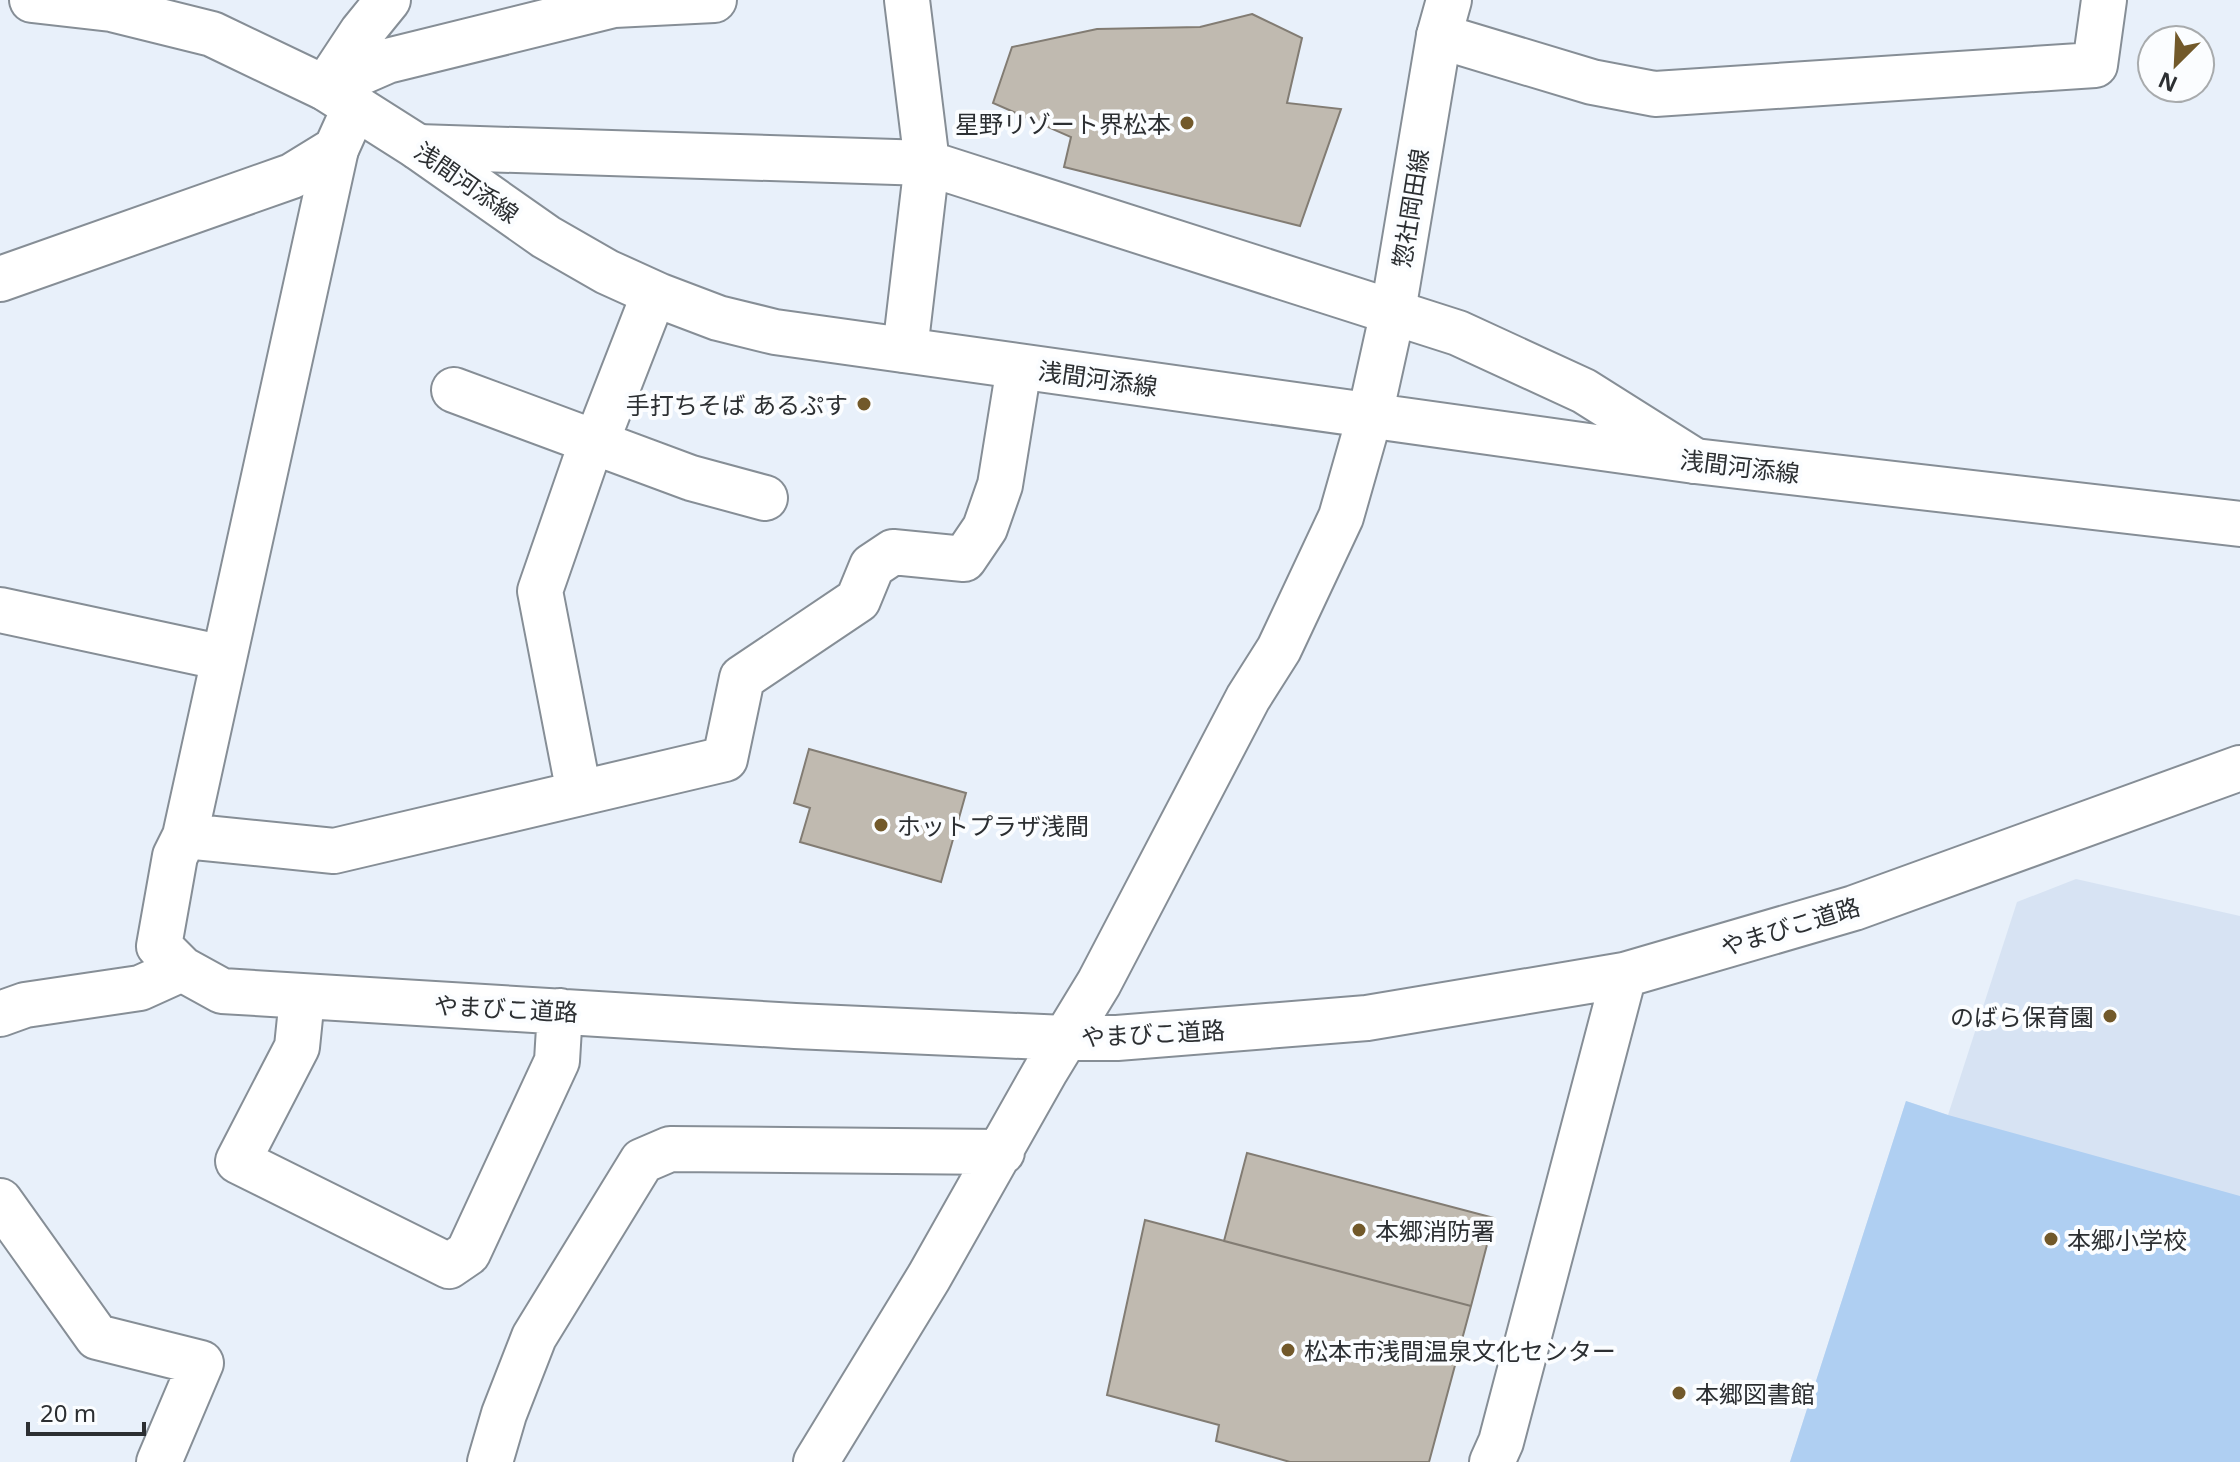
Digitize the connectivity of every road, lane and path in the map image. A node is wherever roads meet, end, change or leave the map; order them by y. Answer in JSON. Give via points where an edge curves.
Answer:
{"nodes":[{"id":1,"x":32,"y":0,"type":"edge"},
{"id":2,"x":388,"y":0,"type":"edge"},
{"id":3,"x":714,"y":0,"type":"edge"},
{"id":4,"x":907,"y":0,"type":"edge"},
{"id":5,"x":2104,"y":0,"type":"edge"},
{"id":6,"x":1444,"y":18,"type":"edge"},
{"id":7,"x":340,"y":97,"type":"junction"},
{"id":8,"x":418,"y":147,"type":"junction"},
{"id":9,"x":336,"y":149,"type":"junction"},
{"id":10,"x":927,"y":163,"type":"junction"},
{"id":11,"x":0,"y":279,"type":"edge"},
{"id":12,"x":654,"y":294,"type":"junction"},
{"id":13,"x":1393,"y":311,"type":"junction"},
{"id":14,"x":905,"y":350,"type":"junction"},
{"id":15,"x":1019,"y":367,"type":"junction"},
{"id":16,"x":454,"y":390,"type":"dead end"},
{"id":17,"x":1370,"y":415,"type":"junction"},
{"id":18,"x":594,"y":442,"type":"junction"},
{"id":19,"x":1695,"y":461,"type":"junction"},
{"id":20,"x":765,"y":498,"type":"dead end"},
{"id":21,"x":2240,"y":524,"type":"edge"},
{"id":22,"x":0,"y":610,"type":"edge"},
{"id":23,"x":224,"y":658,"type":"junction"},
{"id":24,"x":2240,"y":768,"type":"edge"},
{"id":25,"x":579,"y":793,"type":"junction"},
{"id":26,"x":185,"y":836,"type":"junction"},
{"id":27,"x":182,"y":969,"type":"junction"},
{"id":28,"x":1624,"y":975,"type":"junction"},
{"id":29,"x":302,"y":998,"type":"junction"},
{"id":30,"x":560,"y":1011,"type":"junction"},
{"id":31,"x":0,"y":1014,"type":"edge"},
{"id":32,"x":1065,"y":1038,"type":"junction"},
{"id":33,"x":1002,"y":1152,"type":"junction"},
{"id":34,"x":0,"y":1201,"type":"edge"},
{"id":35,"x":159,"y":1462,"type":"edge"},
{"id":36,"x":490,"y":1462,"type":"edge"},
{"id":37,"x":816,"y":1462,"type":"edge"},
{"id":38,"x":1492,"y":1462,"type":"edge"}],
"edges":[{"from":1,"to":7,"type":"street","name":"浅間河添線","via":[[111,9],[212,34]]},
{"from":2,"to":7,"type":"street","via":[[362,32]]},
{"from":3,"to":7,"type":"street","via":[[614,5],[387,61]]},
{"from":4,"to":10,"type":"street"},
{"from":5,"to":6,"type":"street","via":[[2095,65],[1655,94],[1592,82]]},
{"from":6,"to":13,"type":"street","name":"惣社岡田線"},
{"from":7,"to":8,"type":"street","name":"浅間河添線"},
{"from":7,"to":9,"type":"street"},
{"from":8,"to":10,"type":"street"},
{"from":8,"to":12,"type":"street","name":"浅間河添線","via":[[546,237]]},
{"from":9,"to":11,"type":"street","via":[[292,176]]},
{"from":9,"to":23,"type":"street"},
{"from":10,"to":13,"type":"street"},
{"from":10,"to":14,"type":"street"},
{"from":12,"to":14,"type":"street","name":"浅間河添線","via":[[775,332]]},
{"from":12,"to":18,"type":"street"},
{"from":13,"to":17,"type":"street","name":"惣社岡田線"},
{"from":13,"to":19,"type":"street","via":[[1458,333],[1584,391]]},
{"from":14,"to":15,"type":"street","name":"浅間河添線"},
{"from":15,"to":17,"type":"street","name":"浅間河添線"},
{"from":15,"to":25,"type":"street","via":[[1000,485],[985,528],[964,559],[893,552],[872,566],[858,600],[742,678],[725,759]]},
{"from":16,"to":18,"type":"street"},
{"from":17,"to":19,"type":"street","name":"浅間河添線"},
{"from":17,"to":32,"type":"street","name":"惣社岡田線","via":[[1341,517],[1279,649]]},
{"from":18,"to":20,"type":"street","via":[[691,478]]},
{"from":18,"to":25,"type":"street","via":[[540,591]]},
{"from":19,"to":21,"type":"street","name":"浅間河添線"},
{"from":22,"to":23,"type":"street"},
{"from":23,"to":26,"type":"street"},
{"from":24,"to":28,"type":"street","name":"やまびこ道路","via":[[1854,908]]},
{"from":25,"to":26,"type":"street","via":[[334,851]]},
{"from":26,"to":27,"type":"street","name":"やまびこ道路","via":[[175,856],[159,946]]},
{"from":27,"to":29,"type":"street","name":"やまびこ道路","via":[[222,991]]},
{"from":27,"to":31,"type":"street","via":[[140,988],[25,1005]]},
{"from":28,"to":32,"type":"street","name":"やまびこ道路","via":[[1367,1018]]},
{"from":28,"to":38,"type":"street"},
{"from":29,"to":30,"type":"street","name":"やまびこ道路"},
{"from":29,"to":30,"type":"street","via":[[297,1047],[238,1161],[449,1266],[468,1253],[557,1061]]},
{"from":30,"to":32,"type":"street","name":"やまびこ道路"},
{"from":32,"to":33,"type":"street","name":"惣社岡田線"},
{"from":33,"to":36,"type":"street","via":[[670,1149],[642,1161],[534,1337]]},
{"from":33,"to":37,"type":"street","name":"惣社岡田線"},
{"from":34,"to":35,"type":"street","via":[[97,1337],[201,1363]]}]}
